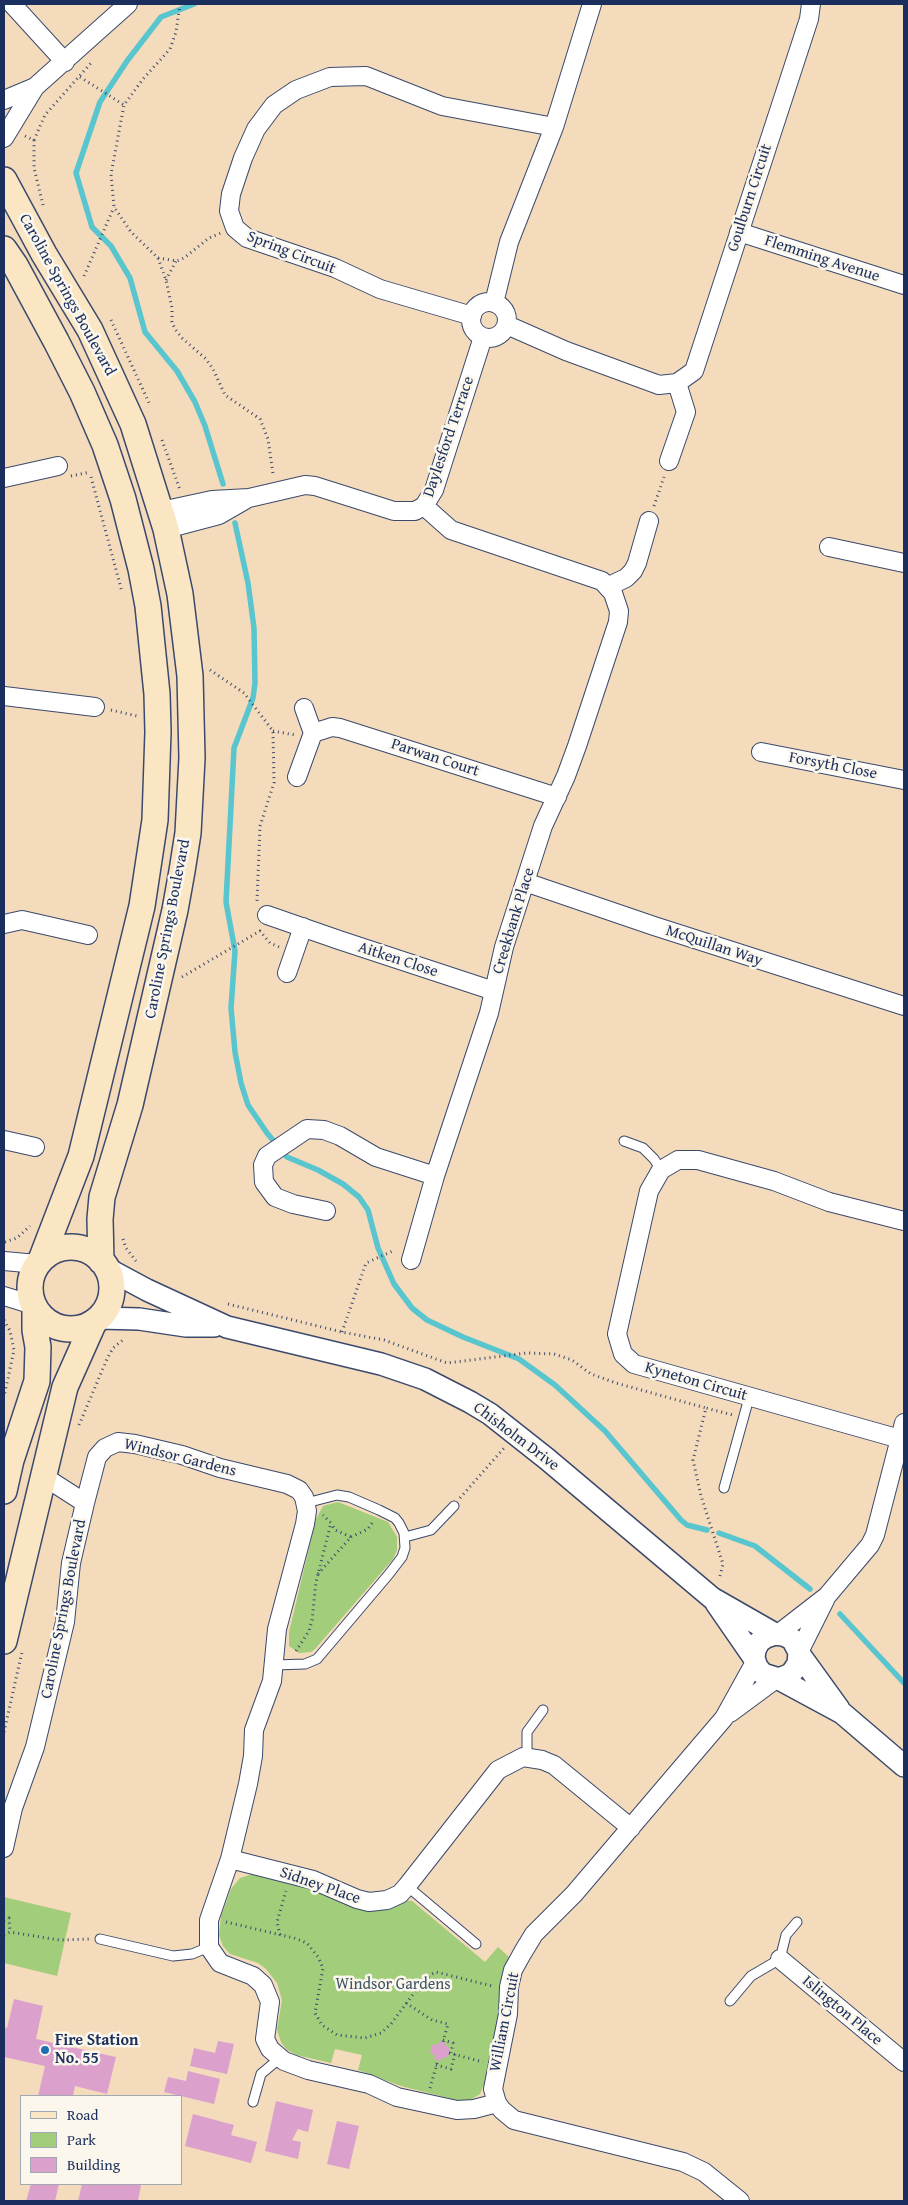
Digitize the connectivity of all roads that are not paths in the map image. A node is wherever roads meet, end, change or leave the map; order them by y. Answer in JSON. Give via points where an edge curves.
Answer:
{"nodes":[{"id":1,"x":12,"y":4,"type":"edge"},
{"id":2,"x":128,"y":4,"type":"edge"},
{"id":3,"x":592,"y":4,"type":"edge"},
{"id":4,"x":811,"y":4,"type":"edge"},
{"id":5,"x":65,"y":62,"type":"junction"},
{"id":6,"x":34,"y":87,"type":"junction"},
{"id":7,"x":4,"y":100,"type":"edge"},
{"id":8,"x":554,"y":127,"type":"junction"},
{"id":9,"x":4,"y":138,"type":"edge"},
{"id":10,"x":4,"y":180,"type":"edge"},
{"id":11,"x":739,"y":232,"type":"junction"},
{"id":12,"x":4,"y":249,"type":"edge"},
{"id":13,"x":904,"y":286,"type":"edge"},
{"id":14,"x":494,"y":303,"type":"junction"},
{"id":15,"x":472,"y":316,"type":"junction"},
{"id":16,"x":507,"y":325,"type":"junction"},
{"id":17,"x":483,"y":337,"type":"junction"},
{"id":18,"x":677,"y":383,"type":"junction"},
{"id":19,"x":669,"y":462,"type":"road end"},
{"id":20,"x":58,"y":466,"type":"dead end"},
{"id":21,"x":4,"y":478,"type":"edge"},
{"id":22,"x":424,"y":506,"type":"junction"},
{"id":23,"x":163,"y":520,"type":"junction"},
{"id":24,"x":649,"y":521,"type":"road end"},
{"id":25,"x":132,"y":531,"type":"junction"},
{"id":26,"x":829,"y":547,"type":"dead end"},
{"id":27,"x":904,"y":563,"type":"edge"},
{"id":28,"x":609,"y":586,"type":"junction"},
{"id":29,"x":4,"y":696,"type":"edge"},
{"id":30,"x":96,"y":706,"type":"road end"},
{"id":31,"x":304,"y":708,"type":"dead end"},
{"id":32,"x":313,"y":733,"type":"junction"},
{"id":33,"x":761,"y":752,"type":"dead end"},
{"id":34,"x":298,"y":777,"type":"dead end"},
{"id":35,"x":904,"y":780,"type":"edge"},
{"id":36,"x":557,"y":797,"type":"junction"},
{"id":37,"x":525,"y":882,"type":"junction"},
{"id":38,"x":261,"y":915,"type":"road end"},
{"id":39,"x":4,"y":924,"type":"edge"},
{"id":40,"x":302,"y":927,"type":"junction"},
{"id":41,"x":88,"y":935,"type":"dead end"},
{"id":42,"x":287,"y":972,"type":"dead end"},
{"id":43,"x":494,"y":991,"type":"junction"},
{"id":44,"x":904,"y":1006,"type":"edge"},
{"id":45,"x":4,"y":1140,"type":"edge"},
{"id":46,"x":624,"y":1141,"type":"dead end"},
{"id":47,"x":35,"y":1147,"type":"dead end"},
{"id":48,"x":661,"y":1170,"type":"junction"},
{"id":49,"x":436,"y":1176,"type":"junction"},
{"id":50,"x":326,"y":1211,"type":"dead end"},
{"id":51,"x":904,"y":1221,"type":"edge"},
{"id":52,"x":411,"y":1260,"type":"dead end"},
{"id":53,"x":4,"y":1261,"type":"edge"},
{"id":54,"x":39,"y":1262,"type":"junction"},
{"id":55,"x":104,"y":1264,"type":"junction"},
{"id":56,"x":4,"y":1296,"type":"edge"},
{"id":57,"x":34,"y":1307,"type":"junction"},
{"id":58,"x":96,"y":1320,"type":"junction"},
{"id":59,"x":226,"y":1327,"type":"junction"},
{"id":60,"x":749,"y":1398,"type":"junction"},
{"id":61,"x":902,"y":1431,"type":"edge"},
{"id":62,"x":5,"y":1476,"type":"edge"},
{"id":63,"x":43,"y":1476,"type":"junction"},
{"id":64,"x":724,"y":1488,"type":"dead end"},
{"id":65,"x":85,"y":1503,"type":"junction"},
{"id":66,"x":454,"y":1506,"type":"road end"},
{"id":67,"x":312,"y":1508,"type":"junction"},
{"id":68,"x":405,"y":1537,"type":"junction"},
{"id":69,"x":827,"y":1596,"type":"junction"},
{"id":70,"x":712,"y":1598,"type":"junction"},
{"id":71,"x":776,"y":1634,"type":"junction"},
{"id":72,"x":4,"y":1641,"type":"edge"},
{"id":73,"x":799,"y":1653,"type":"junction"},
{"id":74,"x":755,"y":1660,"type":"junction"},
{"id":75,"x":274,"y":1665,"type":"junction"},
{"id":76,"x":777,"y":1679,"type":"junction"},
{"id":77,"x":543,"y":1710,"type":"dead end"},
{"id":78,"x":842,"y":1713,"type":"junction"},
{"id":79,"x":724,"y":1718,"type":"junction"},
{"id":80,"x":527,"y":1757,"type":"junction"},
{"id":81,"x":904,"y":1766,"type":"edge"},
{"id":82,"x":631,"y":1828,"type":"junction"},
{"id":83,"x":4,"y":1848,"type":"edge"},
{"id":84,"x":230,"y":1860,"type":"junction"},
{"id":85,"x":407,"y":1886,"type":"junction"},
{"id":86,"x":796,"y":1922,"type":"dead end"},
{"id":87,"x":100,"y":1938,"type":"road end"},
{"id":88,"x":476,"y":1944,"type":"dead end"},
{"id":89,"x":209,"y":1947,"type":"junction"},
{"id":90,"x":780,"y":1959,"type":"junction"},
{"id":91,"x":730,"y":2001,"type":"dead end"},
{"id":92,"x":280,"y":2058,"type":"junction"},
{"id":93,"x":904,"y":2062,"type":"edge"},
{"id":94,"x":253,"y":2102,"type":"dead end"},
{"id":95,"x":497,"y":2103,"type":"junction"},
{"id":96,"x":740,"y":2201,"type":"edge"}],
"edges":[{"from":1,"to":5,"type":"street"},
{"from":2,"to":5,"type":"street"},
{"from":3,"to":8,"type":"street"},
{"from":4,"to":11,"type":"street","name":"Goulburn Circuit","via":[[809,19]]},
{"from":5,"to":6,"type":"street"},
{"from":6,"to":7,"type":"street"},
{"from":6,"to":9,"type":"street"},
{"from":8,"to":14,"type":"street","via":[[509,242]]},
{"from":8,"to":15,"type":"street","name":"Spring Circuit","via":[[442,106],[366,76],[330,77],[296,90],[274,105],[256,129],[243,158],[229,211],[235,228],[247,238],[335,268],[380,289]]},
{"from":10,"to":23,"type":"main road","name":"Caroline Springs Boulevard","via":[[71,297],[112,377],[133,424]]},
{"from":11,"to":13,"type":"street","name":"Flemming Avenue"},
{"from":11,"to":18,"type":"street","name":"Goulburn Circuit","via":[[694,371]]},
{"from":12,"to":25,"type":"main road","name":"Caroline Springs Boulevard","via":[[82,392],[105,445]]},
{"from":14,"to":15,"type":"street","via":[[482,303]]},
{"from":14,"to":16,"type":"street","via":[[506,314]]},
{"from":15,"to":17,"type":"street","via":[[475,331]]},
{"from":16,"to":17,"type":"street","via":[[500,335]]},
{"from":16,"to":18,"type":"street","via":[[566,351],[660,384]]},
{"from":17,"to":22,"type":"street","name":"Daylesford Terrace","via":[[434,490]]},
{"from":18,"to":19,"type":"street","via":[[686,412]]},
{"from":20,"to":21,"type":"street"},
{"from":22,"to":23,"type":"street","name":"Daylesford Terrace","via":[[415,511],[394,511],[305,485],[249,498],[218,515]]},
{"from":22,"to":28,"type":"street","via":[[451,530],[592,576]]},
{"from":23,"to":25,"type":"main road"},
{"from":23,"to":55,"type":"main road","name":"Caroline Springs Boulevard","via":[[180,594],[190,676],[192,758],[188,833],[175,910],[149,1022],[124,1127],[102,1197],[100,1218]]},
{"from":24,"to":28,"type":"street","via":[[633,571]]},
{"from":25,"to":54,"type":"main road","name":"Caroline Springs Boulevard","via":[[148,606],[155,667],[158,732],[156,820],[142,906],[88,1131]]},
{"from":26,"to":27,"type":"street"},
{"from":28,"to":36,"type":"street","name":"Creekbank Place","via":[[617,602],[618,622]]},
{"from":29,"to":30,"type":"street"},
{"from":31,"to":32,"type":"street"},
{"from":32,"to":34,"type":"street"},
{"from":32,"to":36,"type":"street","name":"Parwan Court","via":[[340,728]]},
{"from":33,"to":35,"type":"street","name":"Forsyth Close"},
{"from":36,"to":37,"type":"street","name":"Creekbank Place","via":[[543,826]]},
{"from":37,"to":43,"type":"street","name":"Creekbank Place"},
{"from":37,"to":44,"type":"street","name":"McQuillan Way"},
{"from":38,"to":40,"type":"street","name":"Aitken Close"},
{"from":39,"to":41,"type":"street","via":[[22,920]]},
{"from":40,"to":42,"type":"street"},
{"from":40,"to":43,"type":"street","name":"Aitken Close"},
{"from":43,"to":49,"type":"street","name":"Creekbank Place"},
{"from":45,"to":47,"type":"street"},
{"from":46,"to":48,"type":"lane","via":[[643,1148]]},
{"from":48,"to":51,"type":"street","via":[[678,1160],[692,1159],[774,1181],[829,1202]]},
{"from":48,"to":60,"type":"street","name":"Kyneton Circuit","via":[[650,1191],[617,1334],[622,1354],[634,1364]]},
{"from":49,"to":50,"type":"street","via":[[376,1156],[332,1133],[307,1129],[267,1156],[263,1165],[264,1182],[275,1197]]},
{"from":49,"to":52,"type":"street","name":"Creekbank Place"},
{"from":53,"to":54,"type":"street"},
{"from":54,"to":55,"type":"main road","via":[[49,1253],[71,1248],[82,1249]]},
{"from":54,"to":57,"type":"main road","via":[[30,1284]]},
{"from":55,"to":58,"type":"main road","via":[[111,1281],[111,1294],[107,1307]]},
{"from":55,"to":59,"type":"street","name":"Chisholm Drive","via":[[155,1294]]},
{"from":56,"to":57,"type":"street"},
{"from":57,"to":58,"type":"main road","via":[[51,1324],[61,1328],[73,1330]]},
{"from":57,"to":62,"type":"main road","via":[[37,1381]]},
{"from":58,"to":59,"type":"street","name":"Chisholm Drive","via":[[139,1319],[186,1326]]},
{"from":58,"to":63,"type":"main road","via":[[65,1387]]},
{"from":59,"to":70,"type":"street","name":"Chisholm Drive","via":[[372,1361],[426,1379],[490,1414]]},
{"from":60,"to":61,"type":"street","name":"Kyneton Circuit"},
{"from":60,"to":64,"type":"lane"},
{"from":61,"to":69,"type":"street","name":"Kyneton Circuit","via":[[872,1540]]},
{"from":63,"to":65,"type":"street","name":"Caroline Springs Boulevard"},
{"from":63,"to":72,"type":"main road"},
{"from":65,"to":67,"type":"street","name":"Windsor Gardens","via":[[97,1457],[105,1448],[118,1442],[164,1450],[287,1484],[299,1490]]},
{"from":65,"to":83,"type":"street","name":"Caroline Springs Boulevard","via":[[71,1563],[62,1631],[35,1747],[13,1808]]},
{"from":66,"to":68,"type":"lane","via":[[431,1530]]},
{"from":67,"to":68,"type":"lane","via":[[332,1495],[349,1497],[395,1518]]},
{"from":67,"to":75,"type":"street","via":[[307,1511],[277,1629]]},
{"from":68,"to":75,"type":"lane","via":[[402,1557],[317,1659],[305,1664]]},
{"from":69,"to":71,"type":"street","name":"Kyneton Circuit"},
{"from":69,"to":73,"type":"street","name":"Kyneton Circuit"},
{"from":70,"to":71,"type":"street","name":"Chisholm Drive"},
{"from":70,"to":74,"type":"street","name":"Chisholm Drive"},
{"from":71,"to":73,"type":"street","via":[[792,1640]]},
{"from":71,"to":74,"type":"street","via":[[760,1642],[755,1650]]},
{"from":73,"to":76,"type":"street","via":[[794,1671]]},
{"from":73,"to":78,"type":"street"},
{"from":74,"to":76,"type":"street","via":[[763,1674]]},
{"from":74,"to":79,"type":"street","name":"William Circuit"},
{"from":75,"to":84,"type":"street","via":[[268,1694],[254,1730],[248,1784]]},
{"from":76,"to":78,"type":"street"},
{"from":76,"to":79,"type":"street","name":"William Circuit"},
{"from":77,"to":80,"type":"lane","via":[[527,1732]]},
{"from":78,"to":81,"type":"street"},
{"from":79,"to":82,"type":"street","name":"William Circuit"},
{"from":80,"to":82,"type":"street","via":[[554,1765]]},
{"from":80,"to":85,"type":"street","name":"Sidney Place","via":[[498,1770]]},
{"from":82,"to":95,"type":"street","name":"William Circuit","via":[[574,1894],[534,1934],[514,1970],[494,2083]]},
{"from":84,"to":85,"type":"street","name":"Sidney Place","via":[[313,1880],[369,1902],[393,1898]]},
{"from":84,"to":89,"type":"street","via":[[209,1920]]},
{"from":85,"to":88,"type":"lane"},
{"from":86,"to":90,"type":"lane","via":[[786,1935]]},
{"from":87,"to":89,"type":"lane","via":[[173,1956],[192,1954]]},
{"from":89,"to":92,"type":"street","via":[[220,1963],[253,1976],[266,1989],[270,2007],[265,2039]]},
{"from":90,"to":91,"type":"lane","via":[[751,1976]]},
{"from":90,"to":93,"type":"street","name":"Islington Place"},
{"from":92,"to":94,"type":"lane","via":[[261,2074]]},
{"from":92,"to":95,"type":"street","via":[[298,2068],[374,2086],[397,2097],[457,2110]]},
{"from":95,"to":96,"type":"street","via":[[514,2120],[691,2165]]}]}
